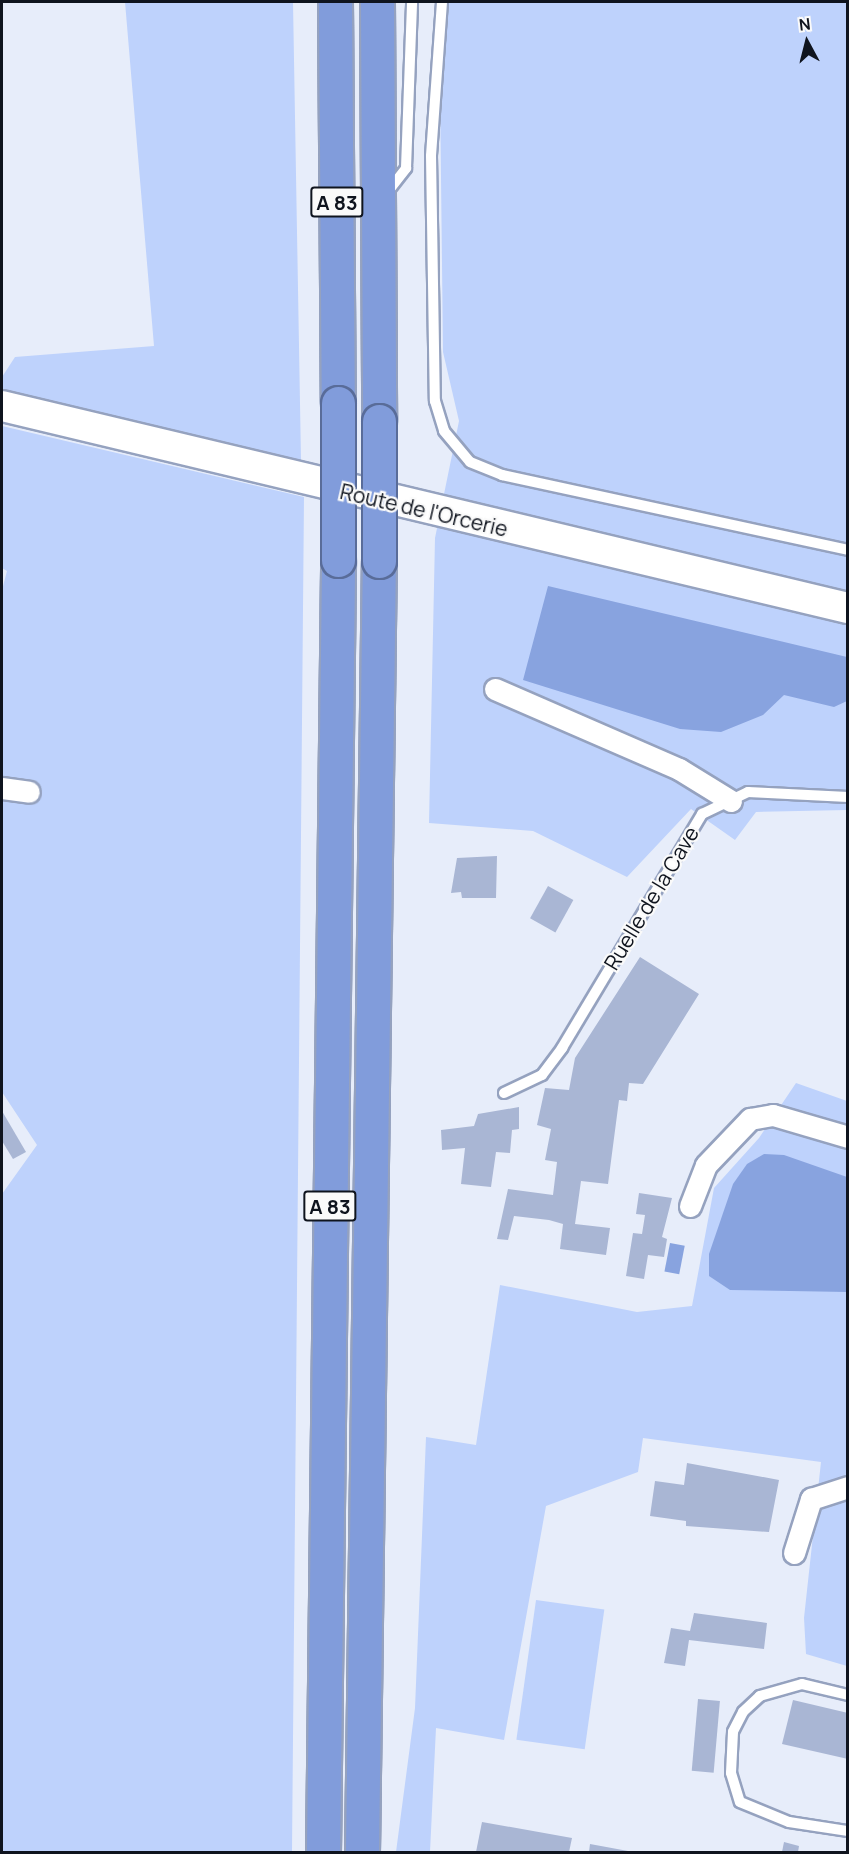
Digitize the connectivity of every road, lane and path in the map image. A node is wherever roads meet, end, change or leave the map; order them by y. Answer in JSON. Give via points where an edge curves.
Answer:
{"nodes":[{"id":1,"x":335,"y":2,"type":"edge"},
{"id":2,"x":377,"y":2,"type":"edge"},
{"id":3,"x":412,"y":2,"type":"edge"},
{"id":4,"x":442,"y":2,"type":"edge"},
{"id":5,"x":380,"y":202,"type":"junction"},
{"id":6,"x":2,"y":406,"type":"edge"},
{"id":7,"x":848,"y":550,"type":"edge"},
{"id":8,"x":848,"y":608,"type":"edge"},
{"id":9,"x":495,"y":689,"type":"dead end"},
{"id":10,"x":2,"y":788,"type":"edge"},
{"id":11,"x":29,"y":792,"type":"dead end"},
{"id":12,"x":848,"y":797,"type":"edge"},
{"id":13,"x":730,"y":801,"type":"junction"},
{"id":14,"x":504,"y":1093,"type":"dead end"},
{"id":15,"x":848,"y":1137,"type":"edge"},
{"id":16,"x":690,"y":1206,"type":"dead end"},
{"id":17,"x":848,"y":1487,"type":"edge"},
{"id":18,"x":794,"y":1552,"type":"dead end"},
{"id":19,"x":848,"y":1695,"type":"edge"},
{"id":20,"x":848,"y":1831,"type":"edge"},
{"id":21,"x":323,"y":1852,"type":"edge"},
{"id":22,"x":362,"y":1852,"type":"edge"}],
"edges":[{"from":1,"to":21,"type":"highway","number":"A 83","bridge":true,"via":[[338,560]]},
{"from":2,"to":5,"type":"highway","number":"A 83"},
{"from":3,"to":5,"type":"lane","via":[[406,168]]},
{"from":4,"to":7,"type":"lane","via":[[431,156],[435,401],[444,431],[470,462],[502,475]]},
{"from":5,"to":22,"type":"highway","number":"A 83","bridge":true},
{"from":6,"to":8,"type":"street","name":"Route de l'Orcerie"},
{"from":9,"to":13,"type":"street","via":[[680,769]]},
{"from":10,"to":11,"type":"street"},
{"from":12,"to":13,"type":"lane","name":"Ruelle de la Cave","via":[[748,792]]},
{"from":13,"to":14,"type":"lane","name":"Ruelle de la Cave","via":[[702,814],[542,1075]]},
{"from":15,"to":16,"type":"street","via":[[772,1115],[750,1119],[706,1165]]},
{"from":17,"to":18,"type":"street","via":[[811,1499]]},
{"from":19,"to":20,"type":"lane","via":[[802,1684],[760,1696],[743,1712],[733,1732],[730,1773],[740,1802],[789,1822]]}]}
